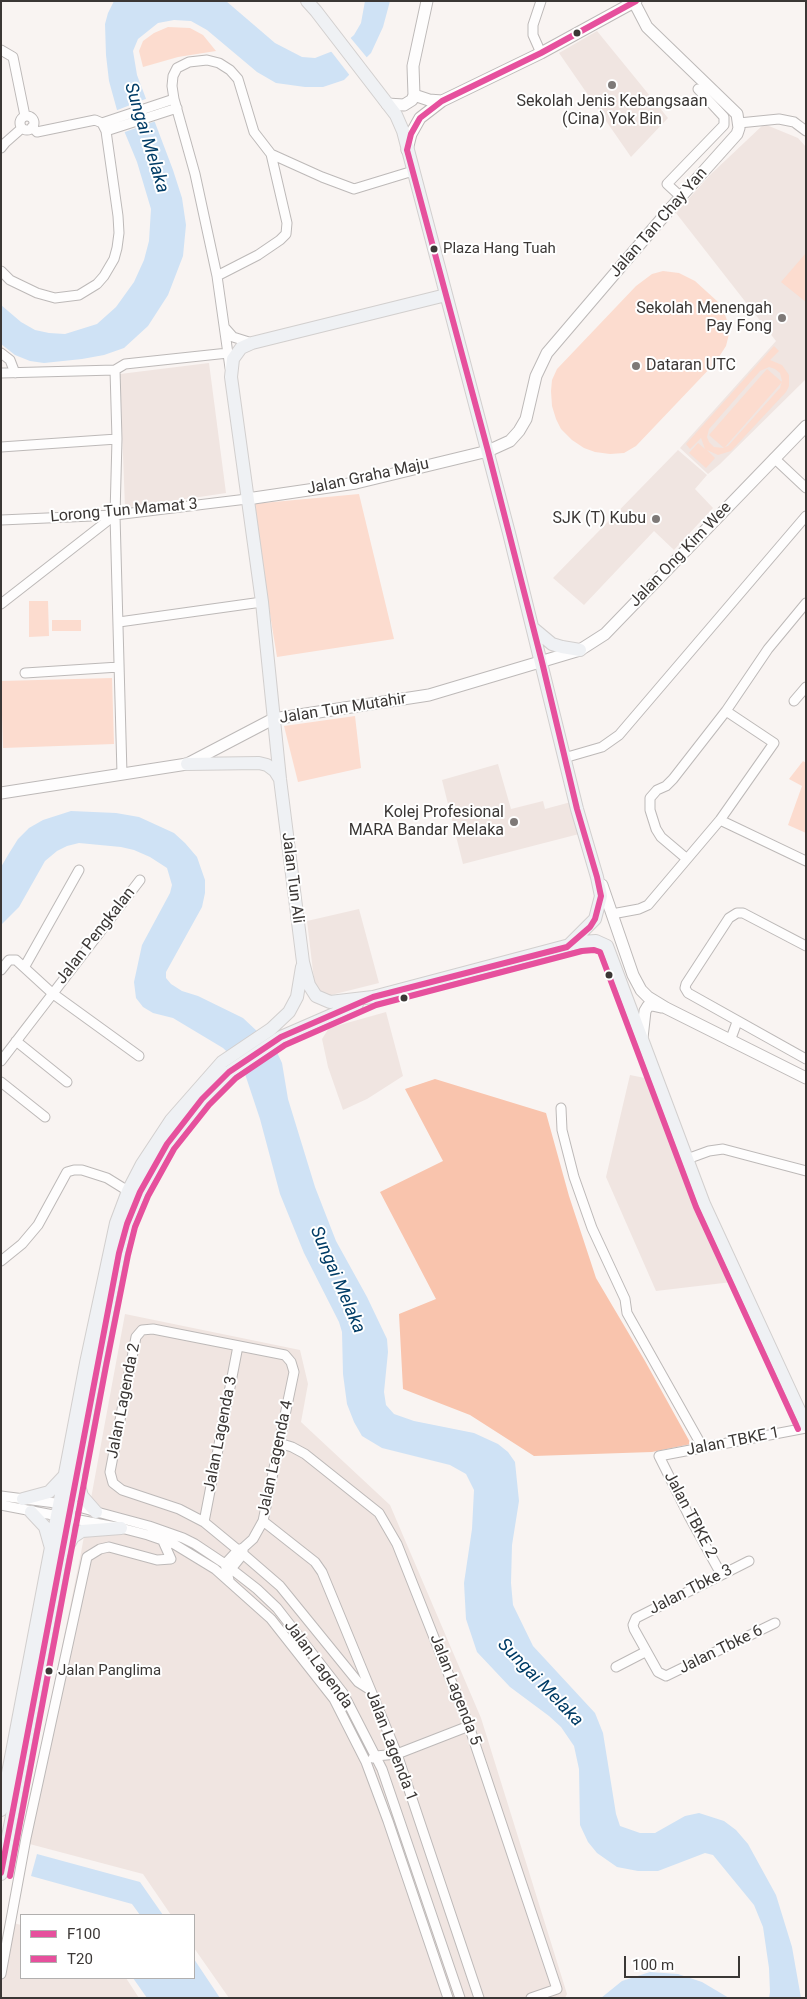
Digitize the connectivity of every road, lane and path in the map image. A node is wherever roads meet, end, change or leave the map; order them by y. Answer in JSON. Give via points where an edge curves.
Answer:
{"nodes":[{"id":1,"x":307,"y":1,"type":"edge"},
{"id":2,"x":427,"y":1,"type":"edge"},
{"id":3,"x":541,"y":1,"type":"edge"},
{"id":4,"x":635,"y":2,"type":"edge"},
{"id":5,"x":1,"y":50,"type":"edge"},
{"id":6,"x":541,"y":53,"type":"junction"},
{"id":7,"x":698,"y":89,"type":"dead end"},
{"id":8,"x":414,"y":94,"type":"junction"},
{"id":9,"x":385,"y":101,"type":"junction"},
{"id":10,"x":442,"y":101,"type":"junction"},
{"id":11,"x":175,"y":104,"type":"junction"},
{"id":12,"x":739,"y":123,"type":"junction"},
{"id":13,"x":104,"y":127,"type":"junction"},
{"id":14,"x":27,"y":128,"type":"junction"},
{"id":15,"x":806,"y":131,"type":"edge"},
{"id":16,"x":1,"y":148,"type":"edge"},
{"id":17,"x":407,"y":150,"type":"junction"},
{"id":18,"x":271,"y":154,"type":"junction"},
{"id":19,"x":413,"y":171,"type":"junction"},
{"id":20,"x":681,"y":197,"type":"junction"},
{"id":21,"x":1,"y":271,"type":"edge"},
{"id":22,"x":217,"y":276,"type":"junction"},
{"id":23,"x":446,"y":296,"type":"junction"},
{"id":24,"x":224,"y":326,"type":"junction"},
{"id":25,"x":252,"y":343,"type":"junction"},
{"id":26,"x":228,"y":353,"type":"junction"},
{"id":27,"x":1,"y":354,"type":"edge"},
{"id":28,"x":115,"y":370,"type":"junction"},
{"id":29,"x":15,"y":372,"type":"junction"},
{"id":30,"x":1,"y":373,"type":"edge"},
{"id":31,"x":231,"y":376,"type":"junction"},
{"id":32,"x":806,"y":426,"type":"edge"},
{"id":33,"x":117,"y":440,"type":"junction"},
{"id":34,"x":1,"y":447,"type":"edge"},
{"id":35,"x":488,"y":451,"type":"junction"},
{"id":36,"x":774,"y":458,"type":"junction"},
{"id":37,"x":806,"y":488,"type":"edge"},
{"id":38,"x":247,"y":499,"type":"junction"},
{"id":39,"x":115,"y":515,"type":"junction"},
{"id":40,"x":806,"y":516,"type":"edge"},
{"id":41,"x":1,"y":520,"type":"edge"},
{"id":42,"x":262,"y":602,"type":"junction"},
{"id":43,"x":806,"y":603,"type":"edge"},
{"id":44,"x":1,"y":604,"type":"edge"},
{"id":45,"x":119,"y":622,"type":"junction"},
{"id":46,"x":534,"y":629,"type":"junction"},
{"id":47,"x":580,"y":650,"type":"junction"},
{"id":48,"x":542,"y":662,"type":"junction"},
{"id":49,"x":120,"y":667,"type":"junction"},
{"id":50,"x":25,"y":673,"type":"dead end"},
{"id":51,"x":806,"y":687,"type":"edge"},
{"id":52,"x":794,"y":701,"type":"dead end"},
{"id":53,"x":726,"y":711,"type":"junction"},
{"id":54,"x":272,"y":719,"type":"junction"},
{"id":55,"x":564,"y":758,"type":"junction"},
{"id":56,"x":186,"y":764,"type":"junction"},
{"id":57,"x":122,"y":774,"type":"junction"},
{"id":58,"x":280,"y":779,"type":"junction"},
{"id":59,"x":1,"y":793,"type":"edge"},
{"id":60,"x":720,"y":820,"type":"junction"},
{"id":61,"x":687,"y":859,"type":"junction"},
{"id":62,"x":806,"y":861,"type":"edge"},
{"id":63,"x":79,"y":870,"type":"dead end"},
{"id":64,"x":597,"y":877,"type":"junction"},
{"id":65,"x":140,"y":880,"type":"dead end"},
{"id":66,"x":612,"y":914,"type":"junction"},
{"id":67,"x":806,"y":946,"type":"edge"},
{"id":68,"x":567,"y":947,"type":"junction"},
{"id":69,"x":303,"y":962,"type":"junction"},
{"id":70,"x":25,"y":966,"type":"junction"},
{"id":71,"x":1,"y":970,"type":"edge"},
{"id":72,"x":52,"y":993,"type":"junction"},
{"id":73,"x":374,"y":997,"type":"junction"},
{"id":74,"x":666,"y":1008,"type":"junction"},
{"id":75,"x":738,"y":1022,"type":"junction"},
{"id":76,"x":276,"y":1033,"type":"junction"},
{"id":77,"x":642,"y":1038,"type":"junction"},
{"id":78,"x":16,"y":1041,"type":"junction"},
{"id":79,"x":730,"y":1041,"type":"junction"},
{"id":80,"x":139,"y":1056,"type":"dead end"},
{"id":81,"x":806,"y":1059,"type":"edge"},
{"id":82,"x":1,"y":1061,"type":"edge"},
{"id":83,"x":225,"y":1067,"type":"junction"},
{"id":84,"x":805,"y":1078,"type":"edge"},
{"id":85,"x":1,"y":1082,"type":"edge"},
{"id":86,"x":67,"y":1082,"type":"dead end"},
{"id":87,"x":561,"y":1108,"type":"dead end"},
{"id":88,"x":45,"y":1117,"type":"dead end"},
{"id":89,"x":688,"y":1160,"type":"junction"},
{"id":90,"x":806,"y":1170,"type":"edge"},
{"id":91,"x":128,"y":1191,"type":"junction"},
{"id":92,"x":1,"y":1261,"type":"edge"},
{"id":93,"x":238,"y":1346,"type":"junction"},
{"id":94,"x":790,"y":1388,"type":"junction"},
{"id":95,"x":806,"y":1394,"type":"edge"},
{"id":96,"x":806,"y":1426,"type":"edge"},
{"id":97,"x":279,"y":1443,"type":"junction"},
{"id":98,"x":702,"y":1448,"type":"junction"},
{"id":99,"x":659,"y":1456,"type":"joint"},
{"id":100,"x":70,"y":1474,"type":"junction"},
{"id":101,"x":1,"y":1496,"type":"edge"},
{"id":102,"x":23,"y":1499,"type":"junction"},
{"id":103,"x":1,"y":1505,"type":"edge"},
{"id":104,"x":64,"y":1511,"type":"junction"},
{"id":105,"x":31,"y":1512,"type":"junction"},
{"id":106,"x":96,"y":1512,"type":"junction"},
{"id":107,"x":263,"y":1520,"type":"junction"},
{"id":108,"x":204,"y":1522,"type":"junction"},
{"id":109,"x":121,"y":1528,"type":"junction"},
{"id":110,"x":162,"y":1539,"type":"junction"},
{"id":111,"x":241,"y":1551,"type":"junction"},
{"id":112,"x":57,"y":1554,"type":"junction"},
{"id":113,"x":749,"y":1560,"type":"dead end"},
{"id":114,"x":227,"y":1568,"type":"junction"},
{"id":115,"x":215,"y":1569,"type":"junction"},
{"id":116,"x":721,"y":1574,"type":"junction"},
{"id":117,"x":229,"y":1580,"type":"junction"},
{"id":118,"x":775,"y":1623,"type":"dead end"},
{"id":119,"x":645,"y":1652,"type":"junction"},
{"id":120,"x":356,"y":1655,"type":"junction"},
{"id":121,"x":338,"y":1656,"type":"junction"},
{"id":122,"x":616,"y":1667,"type":"dead end"},
{"id":123,"x":369,"y":1689,"type":"junction"},
{"id":124,"x":469,"y":1726,"type":"junction"},
{"id":125,"x":397,"y":1754,"type":"junction"},
{"id":126,"x":376,"y":1756,"type":"junction"},
{"id":127,"x":366,"y":1762,"type":"junction"},
{"id":128,"x":382,"y":1769,"type":"junction"},
{"id":129,"x":372,"y":1776,"type":"junction"},
{"id":130,"x":1,"y":1810,"type":"edge"},
{"id":131,"x":1,"y":1874,"type":"edge"},
{"id":132,"x":5,"y":1934,"type":"edge"},
{"id":133,"x":1,"y":1974,"type":"edge"},
{"id":134,"x":448,"y":1998,"type":"edge"},
{"id":135,"x":460,"y":1998,"type":"edge"},
{"id":136,"x":479,"y":1998,"type":"edge"},
{"id":137,"x":531,"y":1998,"type":"edge"}],
"edges":[{"from":1,"to":9,"type":"main road"},
{"from":2,"to":8,"type":"street","via":[[413,66]]},
{"from":3,"to":6,"type":"street","via":[[533,25]]},
{"from":4,"to":6,"type":"street"},
{"from":4,"to":12,"type":"street","via":[[647,27],[737,114]]},
{"from":5,"to":14,"type":"street","via":[[13,57],[25,116],[20,120]]},
{"from":6,"to":10,"type":"street"},
{"from":7,"to":20,"type":"street","via":[[724,117],[724,125],[667,184]]},
{"from":8,"to":9,"type":"street","via":[[412,100],[404,105]]},
{"from":8,"to":10,"type":"street"},
{"from":9,"to":17,"type":"main road","via":[[400,122]]},
{"from":10,"to":17,"type":"street","via":[[420,118]]},
{"from":11,"to":13,"type":"street"},
{"from":11,"to":18,"type":"street","via":[[173,76],[177,68],[189,62],[207,60],[219,63],[238,79],[254,132]]},
{"from":11,"to":22,"type":"street"},
{"from":12,"to":15,"type":"street","via":[[779,119],[794,122]]},
{"from":12,"to":20,"type":"street","name":"Jalan Tan Chay Yan","via":[[737,134]]},
{"from":13,"to":14,"type":"street","via":[[95,120],[37,132]]},
{"from":13,"to":21,"type":"street","via":[[120,233],[114,259],[104,276],[78,295],[55,298],[20,286]]},
{"from":14,"to":16,"type":"street"},
{"from":17,"to":19,"type":"main road"},
{"from":18,"to":19,"type":"street","via":[[354,189]]},
{"from":18,"to":22,"type":"street","via":[[288,223],[286,234],[258,255]]},
{"from":19,"to":23,"type":"main road"},
{"from":20,"to":35,"type":"street","name":"Jalan Tan Chay Yan","via":[[548,353],[536,376],[526,419],[519,431],[510,441]]},
{"from":22,"to":24,"type":"street"},
{"from":23,"to":25,"type":"main road"},
{"from":23,"to":35,"type":"main road"},
{"from":24,"to":25,"type":"street","via":[[233,337]]},
{"from":24,"to":26,"type":"street"},
{"from":25,"to":31,"type":"main road","via":[[235,354]]},
{"from":26,"to":28,"type":"street","via":[[125,364]]},
{"from":26,"to":31,"type":"street"},
{"from":27,"to":29,"type":"street","via":[[13,365]]},
{"from":28,"to":29,"type":"street"},
{"from":28,"to":33,"type":"street"},
{"from":29,"to":30,"type":"street"},
{"from":31,"to":38,"type":"main road","name":"Jalan Tun Ali"},
{"from":32,"to":36,"type":"street","name":"Jalan Ong Kim Wee"},
{"from":33,"to":34,"type":"street"},
{"from":33,"to":39,"type":"street"},
{"from":35,"to":38,"type":"street","name":"Jalan Graha Maju","via":[[356,483]]},
{"from":35,"to":46,"type":"main road"},
{"from":36,"to":37,"type":"street"},
{"from":36,"to":47,"type":"street","name":"Jalan Ong Kim Wee","via":[[605,634]]},
{"from":38,"to":39,"type":"street","name":"Lorong Tun Mamat 3"},
{"from":38,"to":42,"type":"main road","name":"Jalan Tun Ali"},
{"from":39,"to":41,"type":"street","name":"Lorong Tun Mamat 3"},
{"from":39,"to":44,"type":"street"},
{"from":39,"to":45,"type":"street"},
{"from":40,"to":55,"type":"street","via":[[619,735],[602,747]]},
{"from":42,"to":45,"type":"street"},
{"from":42,"to":54,"type":"main road","name":"Jalan Tun Ali"},
{"from":43,"to":53,"type":"street","via":[[768,649]]},
{"from":45,"to":49,"type":"street"},
{"from":46,"to":47,"type":"main road","via":[[552,644]]},
{"from":46,"to":48,"type":"main road"},
{"from":47,"to":48,"type":"street","name":"Jalan Ong Kim Wee"},
{"from":48,"to":54,"type":"street","name":"Jalan Tun Mutahir","via":[[424,696]]},
{"from":48,"to":55,"type":"main road"},
{"from":49,"to":50,"type":"street"},
{"from":49,"to":57,"type":"street"},
{"from":51,"to":52,"type":"street"},
{"from":53,"to":60,"type":"street","via":[[774,743]]},
{"from":53,"to":61,"type":"street","via":[[673,779],[650,798],[656,829]]},
{"from":54,"to":56,"type":"street","name":"Jalan Tun Mutahir"},
{"from":54,"to":58,"type":"main road","name":"Jalan Tun Ali"},
{"from":55,"to":64,"type":"main road"},
{"from":56,"to":57,"type":"street","name":"Jalan Tun Mutahir"},
{"from":56,"to":58,"type":"main road","via":[[259,763],[268,765]]},
{"from":57,"to":59,"type":"street","name":"Jalan Tun Mutahir"},
{"from":58,"to":69,"type":"main road","name":"Jalan Tun Ali"},
{"from":60,"to":61,"type":"street"},
{"from":60,"to":62,"type":"street"},
{"from":61,"to":66,"type":"street","via":[[648,905]]},
{"from":63,"to":70,"type":"street"},
{"from":64,"to":66,"type":"street"},
{"from":64,"to":68,"type":"main road","via":[[601,896],[595,919]]},
{"from":65,"to":72,"type":"street","name":"Jalan Pengkalan"},
{"from":66,"to":74,"type":"street","via":[[641,990]]},
{"from":67,"to":75,"type":"street","via":[[742,913],[729,918],[685,988],[688,993]]},
{"from":68,"to":73,"type":"main road","name":"Jalan Tun Ali"},
{"from":68,"to":77,"type":"main road","name":"Jalan Tun Ali","via":[[596,941],[607,946]]},
{"from":69,"to":73,"type":"main road","name":"Jalan Tun Ali","via":[[312,992],[321,999],[337,1002]]},
{"from":69,"to":76,"type":"main road","via":[[293,1006]]},
{"from":70,"to":71,"type":"street","via":[[12,959]]},
{"from":70,"to":72,"type":"street"},
{"from":72,"to":78,"type":"street","name":"Jalan Pengkalan"},
{"from":72,"to":80,"type":"street"},
{"from":73,"to":76,"type":"main road"},
{"from":74,"to":77,"type":"street","via":[[648,1006],[643,1016]]},
{"from":74,"to":79,"type":"street"},
{"from":75,"to":79,"type":"street"},
{"from":75,"to":81,"type":"street"},
{"from":76,"to":83,"type":"main road"},
{"from":77,"to":89,"type":"main road","name":"Jalan Tun Ali"},
{"from":78,"to":82,"type":"street","name":"Jalan Pengkalan"},
{"from":78,"to":86,"type":"street"},
{"from":79,"to":84,"type":"street"},
{"from":83,"to":91,"type":"main road","via":[[171,1120]]},
{"from":83,"to":100,"type":"main road","via":[[167,1144],[140,1192],[127,1224]]},
{"from":85,"to":88,"type":"street"},
{"from":87,"to":98,"type":"street","via":[[562,1130],[574,1177],[592,1228],[625,1299],[627,1313]]},
{"from":89,"to":90,"type":"street","via":[[709,1150],[728,1149]]},
{"from":89,"to":94,"type":"main road","name":"Jalan Tun Ali","via":[[704,1204]]},
{"from":91,"to":92,"type":"street","via":[[107,1178],[82,1170],[67,1172],[38,1225]]},
{"from":91,"to":100,"type":"main road","via":[[109,1250]]},
{"from":93,"to":97,"type":"street","name":"Jalan Lagenda 4","via":[[284,1355],[291,1362],[294,1372]]},
{"from":93,"to":108,"type":"street","name":"Jalan Lagenda 3"},
{"from":93,"to":108,"type":"street","name":"Jalan Lagenda 2","via":[[152,1328],[142,1330],[136,1337],[110,1477],[122,1490],[179,1508]]},
{"from":94,"to":95,"type":"main road"},
{"from":94,"to":96,"type":"main road","name":"Jalan Tun Ali"},
{"from":96,"to":98,"type":"street","name":"Jalan TBKE 1"},
{"from":97,"to":107,"type":"street","name":"Jalan Lagenda 4"},
{"from":97,"to":124,"type":"street","name":"Jalan Lagenda 5","via":[[305,1454],[379,1513],[389,1528]]},
{"from":98,"to":99,"type":"street","name":"Jalan TBKE 1"},
{"from":99,"to":116,"type":"street","name":"Jalan TBKE 2"},
{"from":100,"to":102,"type":"main road","via":[[49,1492]]},
{"from":100,"to":104,"type":"main road"},
{"from":100,"to":106,"type":"main road","via":[[82,1496]]},
{"from":101,"to":102,"type":"street"},
{"from":102,"to":104,"type":"street"},
{"from":103,"to":105,"type":"street"},
{"from":104,"to":105,"type":"street"},
{"from":104,"to":106,"type":"street","name":"Jalan Lagenda"},
{"from":104,"to":109,"type":"street","name":"Jalan Lagenda"},
{"from":104,"to":112,"type":"main road"},
{"from":105,"to":112,"type":"main road","via":[[45,1527]]},
{"from":106,"to":114,"type":"street","name":"Jalan Lagenda","via":[[183,1538]]},
{"from":107,"to":111,"type":"street","name":"Jalan Lagenda 4"},
{"from":107,"to":120,"type":"street","name":"Jalan Lagenda 1","via":[[315,1562],[322,1572]]},
{"from":108,"to":111,"type":"street","name":"Jalan Lagenda 2"},
{"from":109,"to":110,"type":"street","name":"Jalan Lagenda"},
{"from":109,"to":112,"type":"main road","via":[[82,1530]]},
{"from":110,"to":115,"type":"street","name":"Jalan Lagenda"},
{"from":110,"to":132,"type":"street","via":[[171,1559],[157,1560],[109,1547],[87,1557]]},
{"from":111,"to":114,"type":"street","name":"Jalan Lagenda 4"},
{"from":111,"to":121,"type":"street","name":"Jalan Lagenda 2","via":[[280,1586]]},
{"from":112,"to":130,"type":"main road"},
{"from":112,"to":131,"type":"main road"},
{"from":113,"to":116,"type":"street","name":"Jalan Tbke 3"},
{"from":114,"to":115,"type":"street"},
{"from":114,"to":117,"type":"street"},
{"from":114,"to":126,"type":"street","name":"Jalan Lagenda","via":[[257,1589],[276,1608],[343,1693]]},
{"from":115,"to":117,"type":"street","name":"Jalan Lagenda"},
{"from":116,"to":119,"type":"street","name":"Jalan Tbke 3","via":[[636,1618],[634,1629]]},
{"from":117,"to":127,"type":"street","name":"Jalan Lagenda","via":[[271,1619],[334,1699]]},
{"from":118,"to":119,"type":"street","name":"Jalan Tbke 6","via":[[666,1676],[658,1672]]},
{"from":119,"to":122,"type":"street"},
{"from":120,"to":121,"type":"street"},
{"from":120,"to":123,"type":"street","name":"Jalan Lagenda 1"},
{"from":121,"to":123,"type":"street","name":"Jalan Lagenda 2","via":[[358,1682]]},
{"from":123,"to":125,"type":"street","name":"Jalan Lagenda 1"},
{"from":124,"to":125,"type":"street"},
{"from":124,"to":137,"type":"street","name":"Jalan Lagenda 5","via":[[557,1989]]},
{"from":125,"to":126,"type":"street"},
{"from":125,"to":128,"type":"street"},
{"from":125,"to":136,"type":"street","name":"Jalan Lagenda 1"},
{"from":126,"to":127,"type":"street"},
{"from":126,"to":128,"type":"street","name":"Jalan Lagenda"},
{"from":127,"to":129,"type":"street","name":"Jalan Lagenda"},
{"from":128,"to":129,"type":"street"},
{"from":128,"to":135,"type":"street","name":"Jalan Lagenda"},
{"from":129,"to":134,"type":"street","name":"Jalan Lagenda"},
{"from":132,"to":133,"type":"street"}]}
